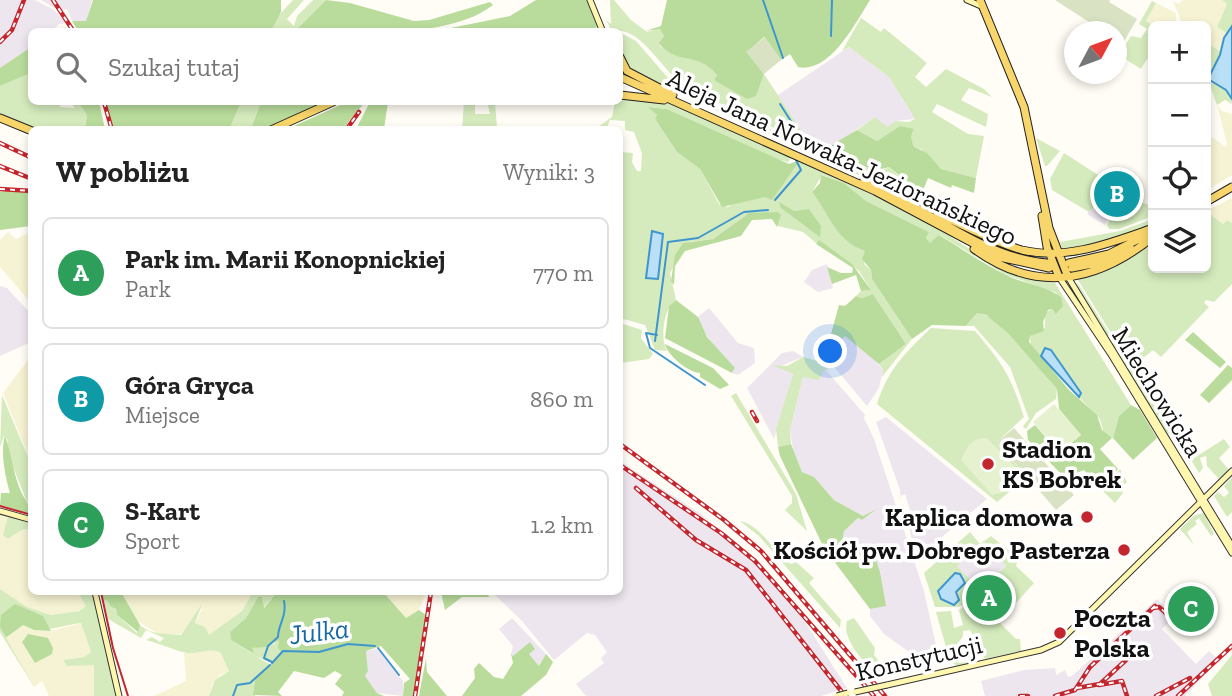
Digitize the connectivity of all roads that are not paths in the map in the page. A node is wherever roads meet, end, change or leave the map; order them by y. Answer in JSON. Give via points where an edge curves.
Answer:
{"nodes":[{"id":1,"x":590,"y":0,"type":"edge"},
{"id":2,"x":967,"y":0,"type":"edge"},
{"id":3,"x":981,"y":3,"type":"edge"},
{"id":4,"x":601,"y":28,"type":"edge"},
{"id":5,"x":623,"y":63,"type":"edge"},
{"id":6,"x":623,"y":76,"type":"edge"},
{"id":7,"x":623,"y":95,"type":"edge"},
{"id":8,"x":686,"y":103,"type":"junction"},
{"id":9,"x":326,"y":105,"type":"edge"},
{"id":10,"x":332,"y":105,"type":"edge"},
{"id":11,"x":0,"y":120,"type":"edge"},
{"id":12,"x":280,"y":126,"type":"edge"},
{"id":13,"x":287,"y":126,"type":"edge"},
{"id":14,"x":28,"y":131,"type":"edge"},
{"id":15,"x":797,"y":153,"type":"junction"},
{"id":16,"x":1232,"y":187,"type":"edge"},
{"id":17,"x":1041,"y":194,"type":"junction"},
{"id":18,"x":1211,"y":199,"type":"edge"},
{"id":19,"x":913,"y":204,"type":"junction"},
{"id":20,"x":951,"y":232,"type":"junction"},
{"id":21,"x":1148,"y":234,"type":"edge"},
{"id":22,"x":1148,"y":236,"type":"edge"},
{"id":23,"x":1045,"y":237,"type":"junction"},
{"id":24,"x":1148,"y":237,"type":"edge"},
{"id":25,"x":1032,"y":252,"type":"junction"},
{"id":26,"x":1053,"y":253,"type":"junction"},
{"id":27,"x":1070,"y":265,"type":"dead end"},
{"id":28,"x":1084,"y":275,"type":"junction"},
{"id":29,"x":1063,"y":277,"type":"junction"},
{"id":30,"x":1043,"y":278,"type":"junction"},
{"id":31,"x":1077,"y":294,"type":"junction"},
{"id":32,"x":1070,"y":295,"type":"junction"},
{"id":33,"x":1232,"y":471,"type":"edge"},
{"id":34,"x":1197,"y":491,"type":"junction"},
{"id":35,"x":1213,"y":491,"type":"junction"},
{"id":36,"x":1203,"y":502,"type":"junction"},
{"id":37,"x":0,"y":511,"type":"edge"},
{"id":38,"x":1192,"y":513,"type":"junction"},
{"id":39,"x":1209,"y":516,"type":"junction"},
{"id":40,"x":28,"y":519,"type":"edge"},
{"id":41,"x":1232,"y":546,"type":"edge"},
{"id":42,"x":1232,"y":554,"type":"edge"},
{"id":43,"x":96,"y":595,"type":"edge"},
{"id":44,"x":119,"y":696,"type":"edge"},
{"id":45,"x":837,"y":696,"type":"edge"}],
"edges":[{"from":1,"to":4,"type":"street"},
{"from":2,"to":3,"type":"street"},
{"from":3,"to":17,"type":"main road","via":[[1024,107]]},
{"from":5,"to":8,"type":"main road","via":[[627,71]]},
{"from":6,"to":8,"type":"main road","name":"Aleja Jana Nowaka-Jeziorańskiego"},
{"from":7,"to":8,"type":"main road"},
{"from":8,"to":15,"type":"main road","name":"Aleja Jana Nowaka-Jeziorańskiego"},
{"from":9,"to":12,"type":"main road"},
{"from":10,"to":13,"type":"main road"},
{"from":11,"to":14,"type":"main road"},
{"from":15,"to":19,"type":"main road","name":"Aleja Jana Nowaka-Jeziorańskiego"},
{"from":15,"to":20,"type":"main road","name":"Aleja Jana Nowaka-Jeziorańskiego"},
{"from":16,"to":18,"type":"main road"},
{"from":17,"to":23,"type":"main road"},
{"from":17,"to":26,"type":"main road"},
{"from":19,"to":20,"type":"main road","name":"Aleja Jana Nowaka-Jeziorańskiego","via":[[996,251],[1048,265],[999,257]]},
{"from":19,"to":25,"type":"main road"},
{"from":20,"to":30,"type":"main road","via":[[999,265]]},
{"from":21,"to":26,"type":"main road"},
{"from":22,"to":27,"type":"main road","via":[[1110,259]]},
{"from":23,"to":25,"type":"main road","via":[[1042,247]]},
{"from":23,"to":26,"type":"main road"},
{"from":24,"to":28,"type":"main road","via":[[1117,264]]},
{"from":25,"to":26,"type":"main road"},
{"from":26,"to":29,"type":"main road","name":"Miechowicka"},
{"from":28,"to":29,"type":"main road"},
{"from":28,"to":31,"type":"street","via":[[1076,283]]},
{"from":29,"to":30,"type":"main road"},
{"from":29,"to":31,"type":"street","name":"Miechowicka"},
{"from":29,"to":32,"type":"street","name":"Miechowicka"},
{"from":30,"to":32,"type":"street","via":[[1060,284]]},
{"from":31,"to":34,"type":"street","name":"Miechowicka"},
{"from":32,"to":34,"type":"street","name":"Miechowicka"},
{"from":33,"to":35,"type":"street","name":"Konstytucji"},
{"from":34,"to":35,"type":"street"},
{"from":34,"to":36,"type":"street","name":"Miechowicka"},
{"from":34,"to":38,"type":"street"},
{"from":35,"to":36,"type":"street","name":"Konstytucji"},
{"from":36,"to":38,"type":"street","name":"Konstytucji"},
{"from":36,"to":39,"type":"street","name":"Miechowicka"},
{"from":36,"to":41,"type":"street","name":"Miechowicka"},
{"from":37,"to":40,"type":"street"},
{"from":38,"to":39,"type":"street","via":[[1201,511]]},
{"from":38,"to":45,"type":"street","name":"Konstytucji","bridge":true,"via":[[1057,644]]},
{"from":39,"to":42,"type":"street","name":"Miechowicka"},
{"from":43,"to":44,"type":"street"}]}
